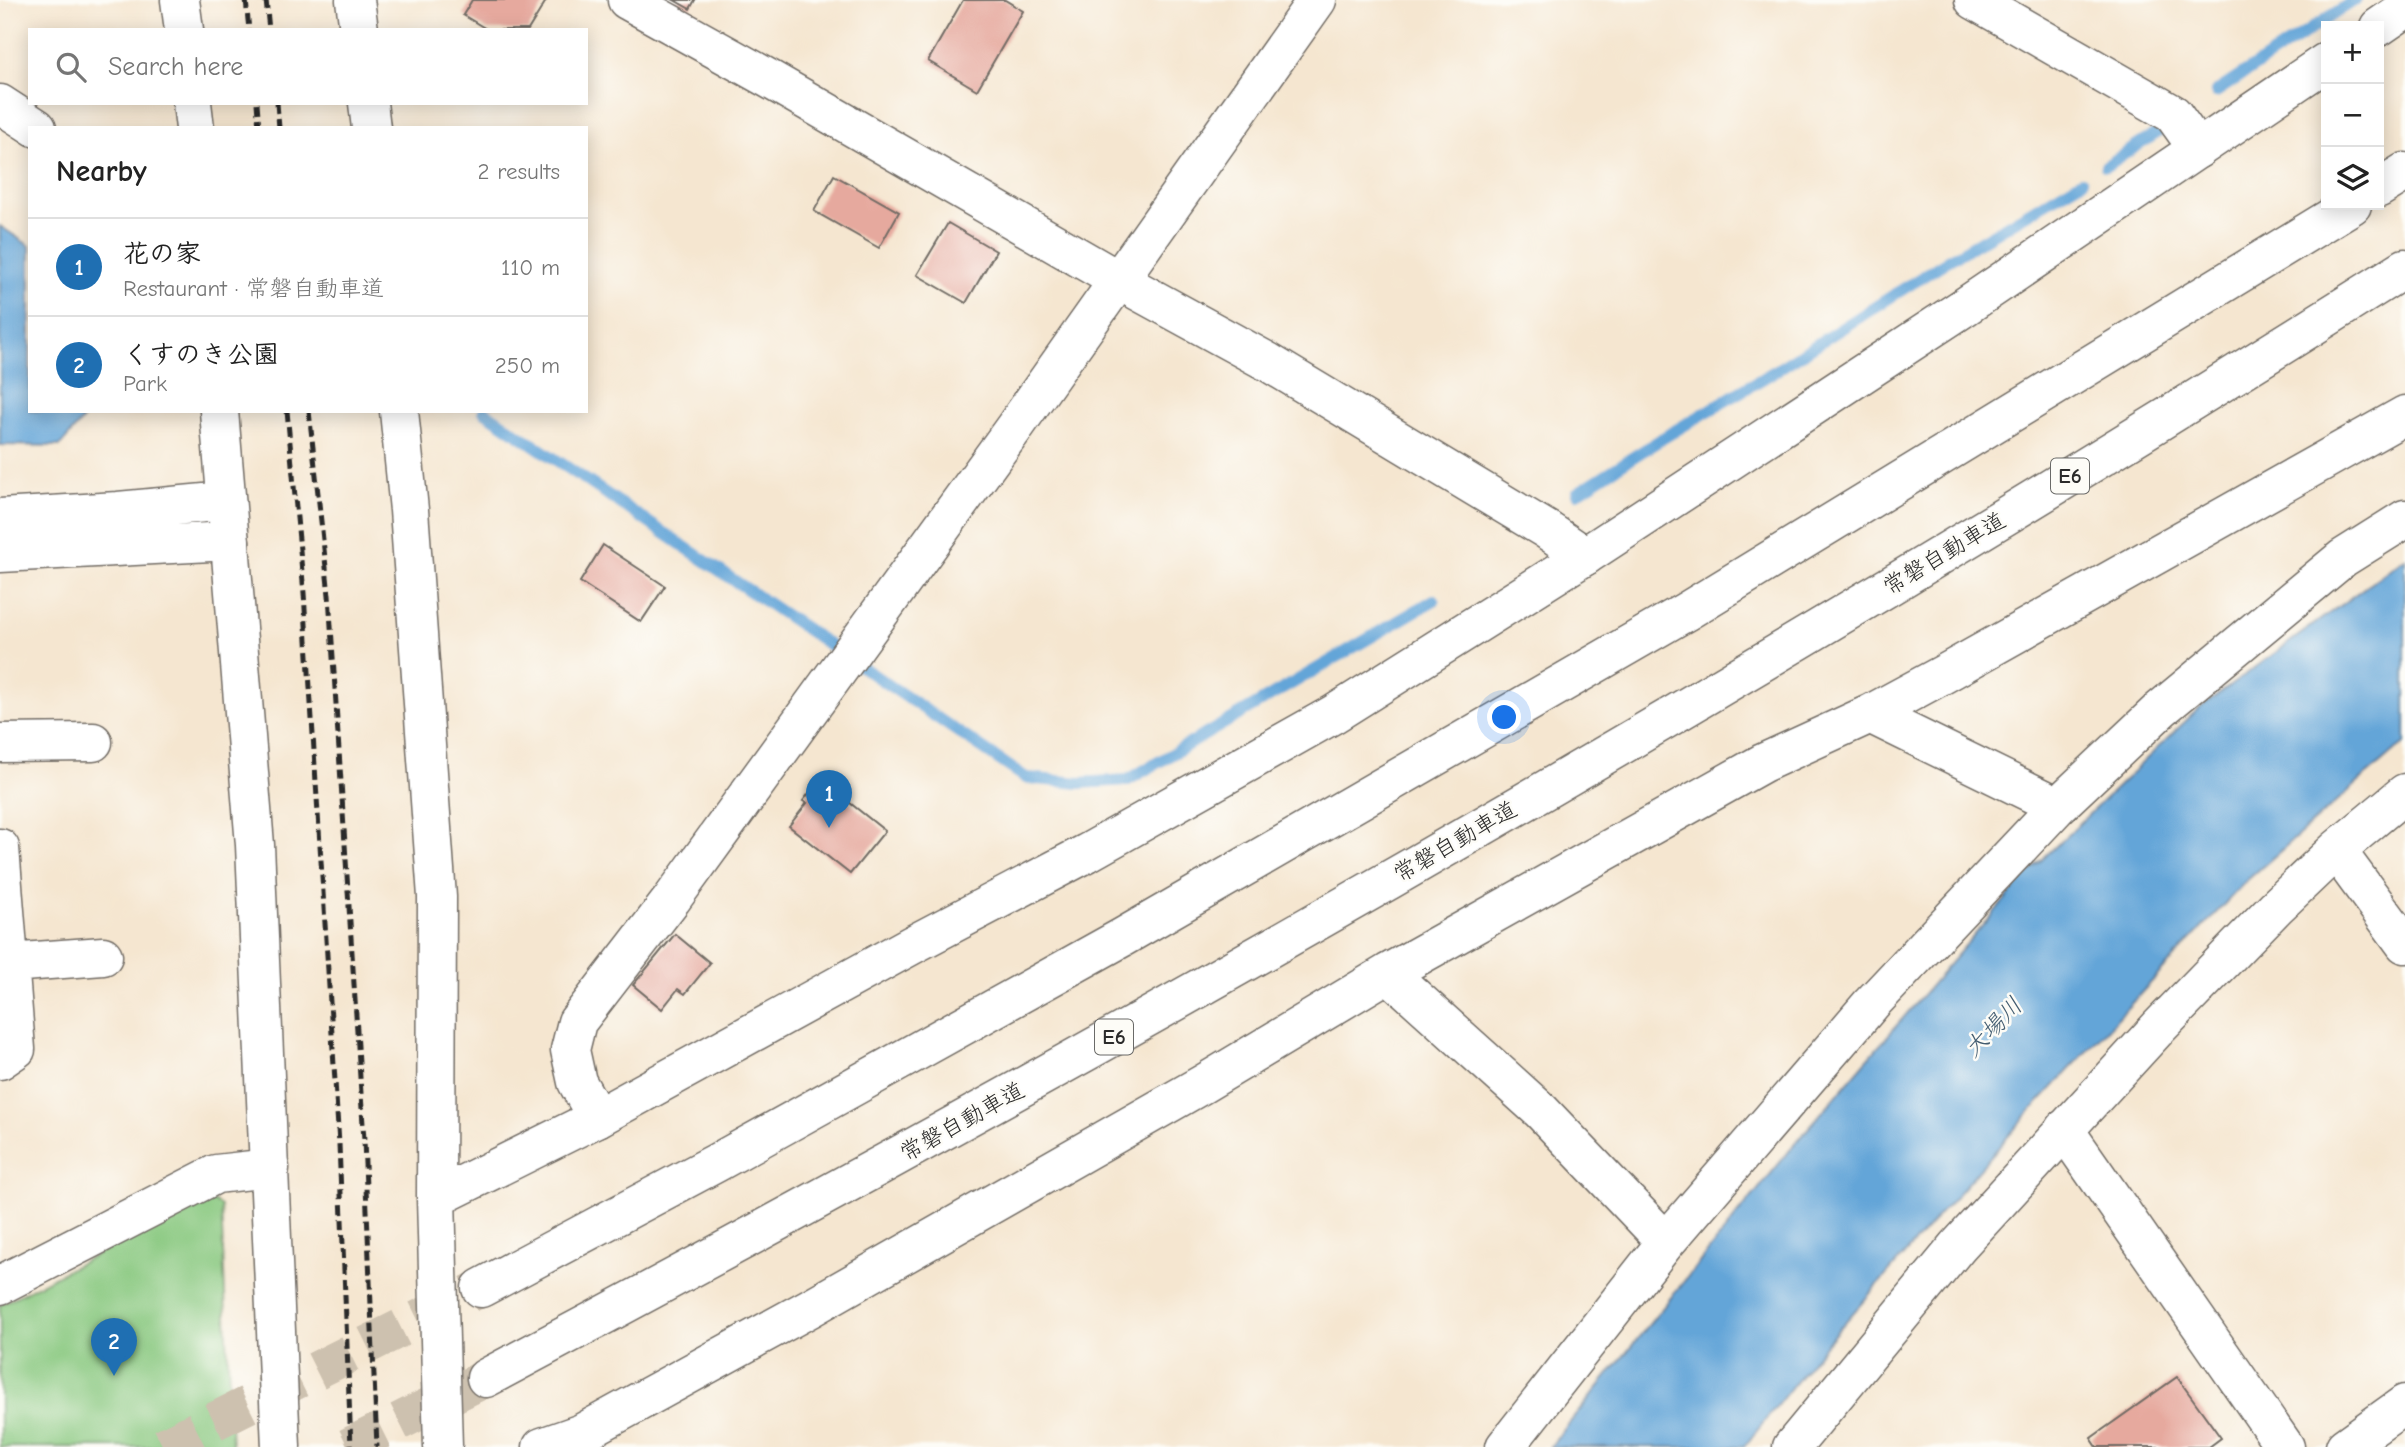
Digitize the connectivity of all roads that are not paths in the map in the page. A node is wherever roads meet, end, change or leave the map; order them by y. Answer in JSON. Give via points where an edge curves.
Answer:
{"nodes":[{"id":1,"x":180,"y":0,"type":"edge"},
{"id":2,"x":355,"y":0,"type":"edge"},
{"id":3,"x":627,"y":0,"type":"edge"},
{"id":4,"x":1317,"y":0,"type":"edge"},
{"id":5,"x":1974,"y":0,"type":"edge"},
{"id":6,"x":2405,"y":9,"type":"edge"},
{"id":7,"x":2384,"y":24,"type":"edge"},
{"id":8,"x":184,"y":28,"type":"edge"},
{"id":9,"x":359,"y":28,"type":"edge"},
{"id":10,"x":2321,"y":65,"type":"edge"},
{"id":11,"x":0,"y":104,"type":"edge"},
{"id":12,"x":192,"y":105,"type":"edge"},
{"id":13,"x":368,"y":105,"type":"edge"},
{"id":14,"x":34,"y":126,"type":"edge"},
{"id":15,"x":195,"y":126,"type":"edge"},
{"id":16,"x":371,"y":126,"type":"edge"},
{"id":17,"x":2198,"y":149,"type":"junction"},
{"id":18,"x":2405,"y":172,"type":"edge"},
{"id":19,"x":2384,"y":185,"type":"edge"},
{"id":20,"x":2344,"y":210,"type":"edge"},
{"id":21,"x":2405,"y":268,"type":"edge"},
{"id":22,"x":1118,"y":280,"type":"junction"},
{"id":23,"x":219,"y":413,"type":"edge"},
{"id":24,"x":399,"y":413,"type":"edge"},
{"id":25,"x":2405,"y":415,"type":"edge"},
{"id":26,"x":226,"y":501,"type":"junction"},
{"id":27,"x":0,"y":518,"type":"edge"},
{"id":28,"x":2405,"y":519,"type":"edge"},
{"id":29,"x":230,"y":541,"type":"junction"},
{"id":30,"x":0,"y":552,"type":"edge"},
{"id":31,"x":1585,"y":556,"type":"junction"},
{"id":32,"x":1870,"y":714,"type":"junction"},
{"id":33,"x":93,"y":742,"type":"dead end"},
{"id":34,"x":0,"y":743,"type":"edge"},
{"id":35,"x":2405,"y":793,"type":"edge"},
{"id":36,"x":2058,"y":806,"type":"junction"},
{"id":37,"x":0,"y":848,"type":"edge"},
{"id":38,"x":2336,"y":850,"type":"junction"},
{"id":39,"x":2405,"y":944,"type":"edge"},
{"id":40,"x":103,"y":956,"type":"dead end"},
{"id":41,"x":9,"y":963,"type":"junction"},
{"id":42,"x":1388,"y":974,"type":"junction"},
{"id":43,"x":0,"y":1060,"type":"edge"},
{"id":44,"x":597,"y":1118,"type":"junction"},
{"id":45,"x":2064,"y":1129,"type":"junction"},
{"id":46,"x":270,"y":1168,"type":"junction"},
{"id":47,"x":436,"y":1198,"type":"junction"},
{"id":48,"x":1667,"y":1242,"type":"junction"},
{"id":49,"x":0,"y":1285,"type":"edge"},
{"id":50,"x":481,"y":1288,"type":"tunnel mouth"},
{"id":51,"x":485,"y":1378,"type":"tunnel mouth"},
{"id":52,"x":2405,"y":1404,"type":"edge"},
{"id":53,"x":281,"y":1447,"type":"edge"},
{"id":54,"x":443,"y":1447,"type":"edge"},
{"id":55,"x":542,"y":1447,"type":"edge"},
{"id":56,"x":1505,"y":1447,"type":"edge"},
{"id":57,"x":1792,"y":1447,"type":"edge"},
{"id":58,"x":2285,"y":1447,"type":"edge"},
{"id":59,"x":2345,"y":1447,"type":"edge"}],
"edges":[{"from":1,"to":8,"type":"main road"},
{"from":2,"to":9,"type":"main road"},
{"from":3,"to":22,"type":"main road"},
{"from":4,"to":22,"type":"main road"},
{"from":5,"to":17,"type":"main road","via":[[2173,114]]},
{"from":6,"to":7,"type":"main road"},
{"from":10,"to":17,"type":"main road"},
{"from":11,"to":14,"type":"main road"},
{"from":12,"to":15,"type":"main road"},
{"from":13,"to":16,"type":"main road"},
{"from":17,"to":31,"type":"main road"},
{"from":18,"to":19,"type":"main road"},
{"from":20,"to":50,"type":"main road","via":[[1603,660],[1123,937]]},
{"from":21,"to":51,"type":"main road","name":"常磐自動車道","number":"E6","via":[[1710,694],[1160,1011],[759,1234]]},
{"from":22,"to":31,"type":"main road","via":[[1268,362]]},
{"from":22,"to":44,"type":"main road","via":[[672,899],[577,1021],[570,1051],[577,1082]]},
{"from":23,"to":26,"type":"main road"},
{"from":24,"to":47,"type":"main road","via":[[437,897]]},
{"from":25,"to":32,"type":"main road"},
{"from":26,"to":27,"type":"main road"},
{"from":26,"to":29,"type":"main road"},
{"from":28,"to":36,"type":"main road","via":[[2343,558],[2161,709]]},
{"from":29,"to":30,"type":"main road"},
{"from":29,"to":46,"type":"main road","via":[[254,845]]},
{"from":31,"to":44,"type":"main road","via":[[1334,715]]},
{"from":32,"to":36,"type":"main road"},
{"from":32,"to":42,"type":"main road","via":[[1763,763]]},
{"from":33,"to":34,"type":"main road"},
{"from":35,"to":38,"type":"main road"},
{"from":36,"to":48,"type":"main road","via":[[1871,1004]]},
{"from":37,"to":41,"type":"main road"},
{"from":38,"to":39,"type":"main road"},
{"from":38,"to":45,"type":"main road"},
{"from":40,"to":41,"type":"main road"},
{"from":41,"to":43,"type":"main road","via":[[16,1049]]},
{"from":42,"to":48,"type":"main road","via":[[1541,1111]]},
{"from":42,"to":55,"type":"main road","via":[[810,1308],[582,1433]]},
{"from":44,"to":47,"type":"main road"},
{"from":45,"to":57,"type":"main road","via":[[1958,1246]]},
{"from":45,"to":58,"type":"main road"},
{"from":46,"to":49,"type":"main road","via":[[216,1174]]},
{"from":46,"to":53,"type":"main road"},
{"from":47,"to":54,"type":"main road"},
{"from":48,"to":56,"type":"main road"},
{"from":52,"to":59,"type":"main road"}]}
